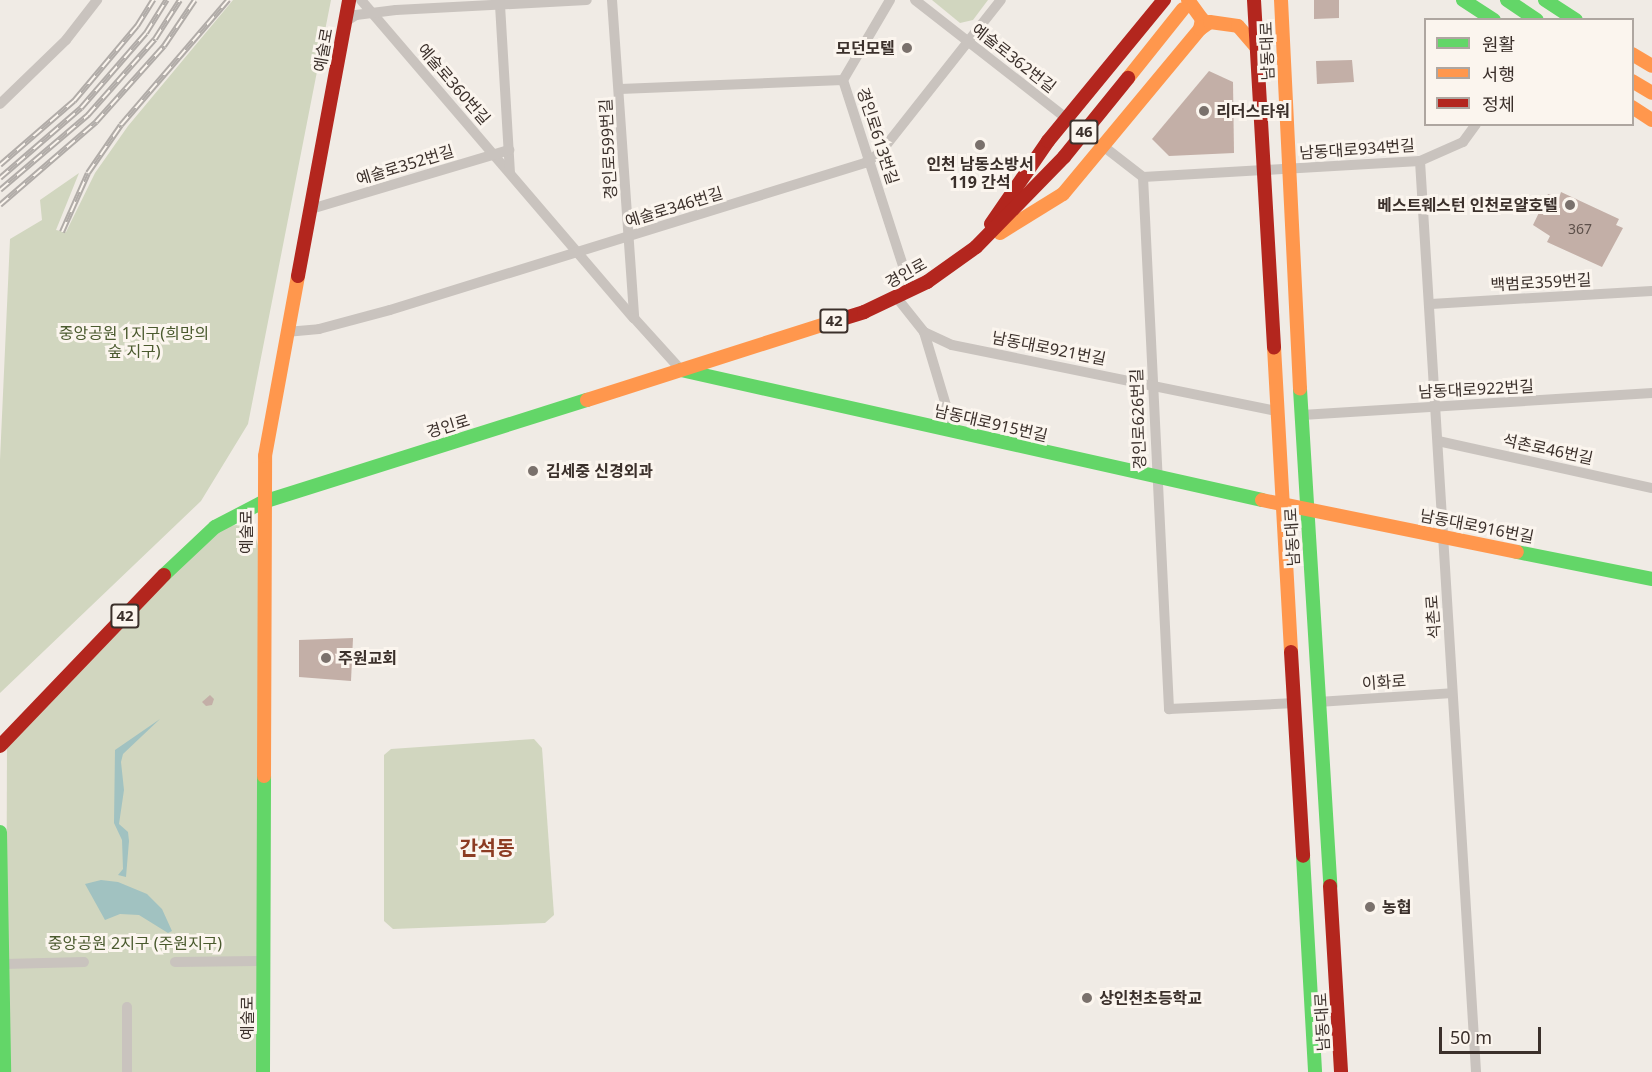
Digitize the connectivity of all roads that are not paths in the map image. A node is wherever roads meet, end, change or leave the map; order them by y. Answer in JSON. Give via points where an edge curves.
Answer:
{"nodes":[{"id":1,"x":97,"y":0,"type":"edge"},
{"id":2,"x":349,"y":0,"type":"edge"},
{"id":3,"x":361,"y":0,"type":"edge"},
{"id":4,"x":587,"y":0,"type":"edge"},
{"id":5,"x":612,"y":0,"type":"edge"},
{"id":6,"x":890,"y":0,"type":"edge"},
{"id":7,"x":915,"y":0,"type":"edge"},
{"id":8,"x":1001,"y":0,"type":"edge"},
{"id":9,"x":1164,"y":0,"type":"edge"},
{"id":10,"x":1254,"y":0,"type":"edge"},
{"id":11,"x":1281,"y":0,"type":"edge"},
{"id":12,"x":1463,"y":0,"type":"edge"},
{"id":13,"x":1507,"y":0,"type":"edge"},
{"id":14,"x":1545,"y":0,"type":"edge"},
{"id":15,"x":500,"y":4,"type":"junction"},
{"id":16,"x":1185,"y":4,"type":"edge"},
{"id":17,"x":376,"y":15,"type":"junction"},
{"id":18,"x":1491,"y":18,"type":"edge"},
{"id":19,"x":1534,"y":18,"type":"edge"},
{"id":20,"x":1573,"y":18,"type":"edge"},
{"id":21,"x":345,"y":22,"type":"junction"},
{"id":22,"x":1200,"y":29,"type":"junction"},
{"id":23,"x":968,"y":42,"type":"junction"},
{"id":24,"x":1257,"y":48,"type":"junction"},
{"id":25,"x":1634,"y":55,"type":"edge"},
{"id":26,"x":1652,"y":66,"type":"edge"},
{"id":27,"x":843,"y":80,"type":"junction"},
{"id":28,"x":1634,"y":82,"type":"edge"},
{"id":29,"x":620,"y":89,"type":"junction"},
{"id":30,"x":1652,"y":93,"type":"edge"},
{"id":31,"x":1,"y":101,"type":"edge"},
{"id":32,"x":1634,"y":108,"type":"edge"},
{"id":33,"x":1066,"y":118,"type":"junction"},
{"id":34,"x":1652,"y":120,"type":"edge"},
{"id":35,"x":1475,"y":126,"type":"edge"},
{"id":36,"x":1103,"y":146,"type":"junction"},
{"id":37,"x":509,"y":150,"type":"junction"},
{"id":38,"x":494,"y":154,"type":"junction"},
{"id":39,"x":870,"y":160,"type":"junction"},
{"id":40,"x":1420,"y":161,"type":"junction"},
{"id":41,"x":1287,"y":170,"type":"junction"},
{"id":42,"x":1264,"y":171,"type":"junction"},
{"id":43,"x":510,"y":173,"type":"junction"},
{"id":44,"x":1143,"y":177,"type":"junction"},
{"id":45,"x":311,"y":209,"type":"junction"},
{"id":46,"x":628,"y":237,"type":"junction"},
{"id":47,"x":976,"y":247,"type":"junction"},
{"id":48,"x":578,"y":253,"type":"junction"},
{"id":49,"x":911,"y":290,"type":"junction"},
{"id":50,"x":1652,"y":291,"type":"edge"},
{"id":51,"x":897,"y":298,"type":"junction"},
{"id":52,"x":1431,"y":304,"type":"junction"},
{"id":53,"x":634,"y":318,"type":"junction"},
{"id":54,"x":286,"y":332,"type":"junction"},
{"id":55,"x":924,"y":332,"type":"junction"},
{"id":56,"x":681,"y":370,"type":"junction"},
{"id":57,"x":1151,"y":383,"type":"junction"},
{"id":58,"x":1652,"y":393,"type":"edge"},
{"id":59,"x":1436,"y":406,"type":"junction"},
{"id":60,"x":1277,"y":411,"type":"junction"},
{"id":61,"x":1302,"y":415,"type":"junction"},
{"id":62,"x":954,"y":432,"type":"junction"},
{"id":63,"x":1438,"y":441,"type":"junction"},
{"id":64,"x":1155,"y":476,"type":"junction"},
{"id":65,"x":1652,"y":488,"type":"edge"},
{"id":66,"x":262,"y":502,"type":"junction"},
{"id":67,"x":1295,"y":507,"type":"junction"},
{"id":68,"x":1443,"y":536,"type":"junction"},
{"id":69,"x":1652,"y":579,"type":"edge"},
{"id":70,"x":1452,"y":693,"type":"junction"},
{"id":71,"x":1318,"y":702,"type":"junction"},
{"id":72,"x":1295,"y":703,"type":"junction"},
{"id":73,"x":0,"y":746,"type":"edge"},
{"id":74,"x":0,"y":832,"type":"edge"},
{"id":75,"x":263,"y":961,"type":"junction"},
{"id":76,"x":84,"y":962,"type":"dead end"},
{"id":77,"x":175,"y":962,"type":"dead end"},
{"id":78,"x":4,"y":964,"type":"junction"},
{"id":79,"x":127,"y":1007,"type":"dead end"},
{"id":80,"x":4,"y":1072,"type":"edge"},
{"id":81,"x":127,"y":1072,"type":"edge"},
{"id":82,"x":263,"y":1072,"type":"edge"},
{"id":83,"x":1315,"y":1072,"type":"edge"},
{"id":84,"x":1341,"y":1072,"type":"edge"},
{"id":85,"x":1476,"y":1072,"type":"edge"}],
"edges":[{"from":1,"to":31,"type":"street","via":[[66,40]]},
{"from":2,"to":21,"type":"main road","name":"예술로"},
{"from":3,"to":17,"type":"street","name":"예술로360번길"},
{"from":4,"to":15,"type":"street"},
{"from":5,"to":29,"type":"street","name":"경인로599번길"},
{"from":6,"to":27,"type":"street","name":"경인로613번길"},
{"from":7,"to":23,"type":"street","name":"예술로362번길"},
{"from":8,"to":23,"type":"street","name":"예술로346번길"},
{"from":9,"to":33,"type":"main road","name":"경인로","number":"42"},
{"from":10,"to":24,"type":"main road"},
{"from":11,"to":41,"type":"main road","name":"남동대로"},
{"from":12,"to":18,"type":"main road"},
{"from":13,"to":19,"type":"main road"},
{"from":14,"to":20,"type":"main road"},
{"from":15,"to":17,"type":"street","via":[[396,10]]},
{"from":15,"to":37,"type":"street","name":"예술로360번길"},
{"from":16,"to":22,"type":"main road","via":[[1202,19]]},
{"from":16,"to":47,"type":"main road","name":"경인로","number":"46","via":[[1064,158]]},
{"from":17,"to":21,"type":"street","via":[[356,15]]},
{"from":17,"to":38,"type":"street","name":"예술로360번길"},
{"from":21,"to":45,"type":"main road","name":"예술로"},
{"from":22,"to":24,"type":"main road","via":[[1210,22],[1226,22],[1248,34]]},
{"from":22,"to":36,"type":"main road","name":"경인로","number":"42"},
{"from":23,"to":33,"type":"street","name":"예술로362번길"},
{"from":23,"to":39,"type":"street","name":"예술로346번길","via":[[880,153]]},
{"from":24,"to":42,"type":"main road"},
{"from":25,"to":26,"type":"main road"},
{"from":27,"to":29,"type":"street","name":"경인로599번길"},
{"from":27,"to":39,"type":"street","name":"경인로613번길"},
{"from":28,"to":30,"type":"main road"},
{"from":29,"to":46,"type":"street","name":"경인로599번길"},
{"from":32,"to":34,"type":"main road"},
{"from":33,"to":47,"type":"main road","name":"경인로","number":"42"},
{"from":35,"to":40,"type":"street","name":"남동대로934번길","via":[[1463,142]]},
{"from":36,"to":44,"type":"street"},
{"from":36,"to":47,"type":"main road","name":"경인로","number":"42","via":[[1063,194]]},
{"from":37,"to":38,"type":"street","name":"예술로352번길"},
{"from":37,"to":43,"type":"street","name":"예술로360번길"},
{"from":38,"to":43,"type":"street","name":"예술로360번길"},
{"from":38,"to":45,"type":"street","name":"예술로352번길"},
{"from":39,"to":46,"type":"street","name":"예술로346번길"},
{"from":39,"to":49,"type":"street","name":"경인로613번길"},
{"from":40,"to":41,"type":"street","name":"남동대로934번길"},
{"from":40,"to":52,"type":"street","name":"석촌로"},
{"from":41,"to":42,"type":"street","name":"남동대로934번길"},
{"from":41,"to":61,"type":"main road","name":"남동대로"},
{"from":42,"to":44,"type":"street","name":"남동대로934번길"},
{"from":42,"to":60,"type":"main road"},
{"from":43,"to":48,"type":"street","name":"예술로360번길"},
{"from":44,"to":57,"type":"street","name":"경인로626번길"},
{"from":45,"to":54,"type":"main road","name":"예술로"},
{"from":46,"to":48,"type":"street","name":"예술로346번길"},
{"from":46,"to":53,"type":"street","name":"경인로599번길"},
{"from":47,"to":49,"type":"main road","name":"경인로","number":"42"},
{"from":48,"to":53,"type":"street","name":"예술로360번길"},
{"from":48,"to":54,"type":"street","name":"예술로346번길","via":[[390,310],[319,329]]},
{"from":49,"to":51,"type":"main road","name":"경인로","number":"42"},
{"from":50,"to":52,"type":"street","name":"백범로359번길"},
{"from":51,"to":55,"type":"street"},
{"from":51,"to":56,"type":"main road","name":"경인로","number":"42"},
{"from":52,"to":59,"type":"street","name":"석촌로"},
{"from":53,"to":56,"type":"street"},
{"from":54,"to":66,"type":"main road","name":"예술로","via":[[265,456]]},
{"from":55,"to":57,"type":"street","name":"남동대로921번길","via":[[952,345]]},
{"from":55,"to":62,"type":"street"},
{"from":56,"to":62,"type":"main road","name":"남동대로915번길"},
{"from":56,"to":66,"type":"main road","name":"경인로","number":"42"},
{"from":57,"to":60,"type":"street","name":"남동대로921번길"},
{"from":57,"to":64,"type":"street","name":"경인로626번길"},
{"from":58,"to":59,"type":"street","name":"남동대로922번길"},
{"from":59,"to":61,"type":"street","name":"남동대로922번길"},
{"from":59,"to":63,"type":"street","name":"석촌로"},
{"from":60,"to":67,"type":"main road"},
{"from":61,"to":67,"type":"main road","name":"남동대로"},
{"from":62,"to":64,"type":"main road","name":"남동대로915번길"},
{"from":63,"to":65,"type":"street","name":"석촌로46번길"},
{"from":63,"to":68,"type":"street","name":"석촌로"},
{"from":64,"to":67,"type":"main road","name":"남동대로915번길"},
{"from":64,"to":72,"type":"street","name":"경인로626번길","via":[[1169,709]]},
{"from":66,"to":73,"type":"main road","name":"경인로","number":"42","via":[[215,527]]},
{"from":66,"to":75,"type":"main road","name":"예술로"},
{"from":67,"to":68,"type":"main road","name":"남동대로916번길"},
{"from":67,"to":71,"type":"main road","name":"남동대로"},
{"from":67,"to":72,"type":"main road"},
{"from":68,"to":69,"type":"main road","name":"남동대로916번길"},
{"from":68,"to":70,"type":"street","name":"석촌로"},
{"from":70,"to":71,"type":"street","name":"이화로"},
{"from":70,"to":85,"type":"street","name":"석촌로"},
{"from":71,"to":84,"type":"main road","name":"남동대로"},
{"from":72,"to":83,"type":"main road"},
{"from":74,"to":78,"type":"main road"},
{"from":75,"to":77,"type":"street"},
{"from":75,"to":82,"type":"main road","name":"예술로"},
{"from":76,"to":78,"type":"street"},
{"from":78,"to":80,"type":"main road"},
{"from":79,"to":81,"type":"street"}]}
